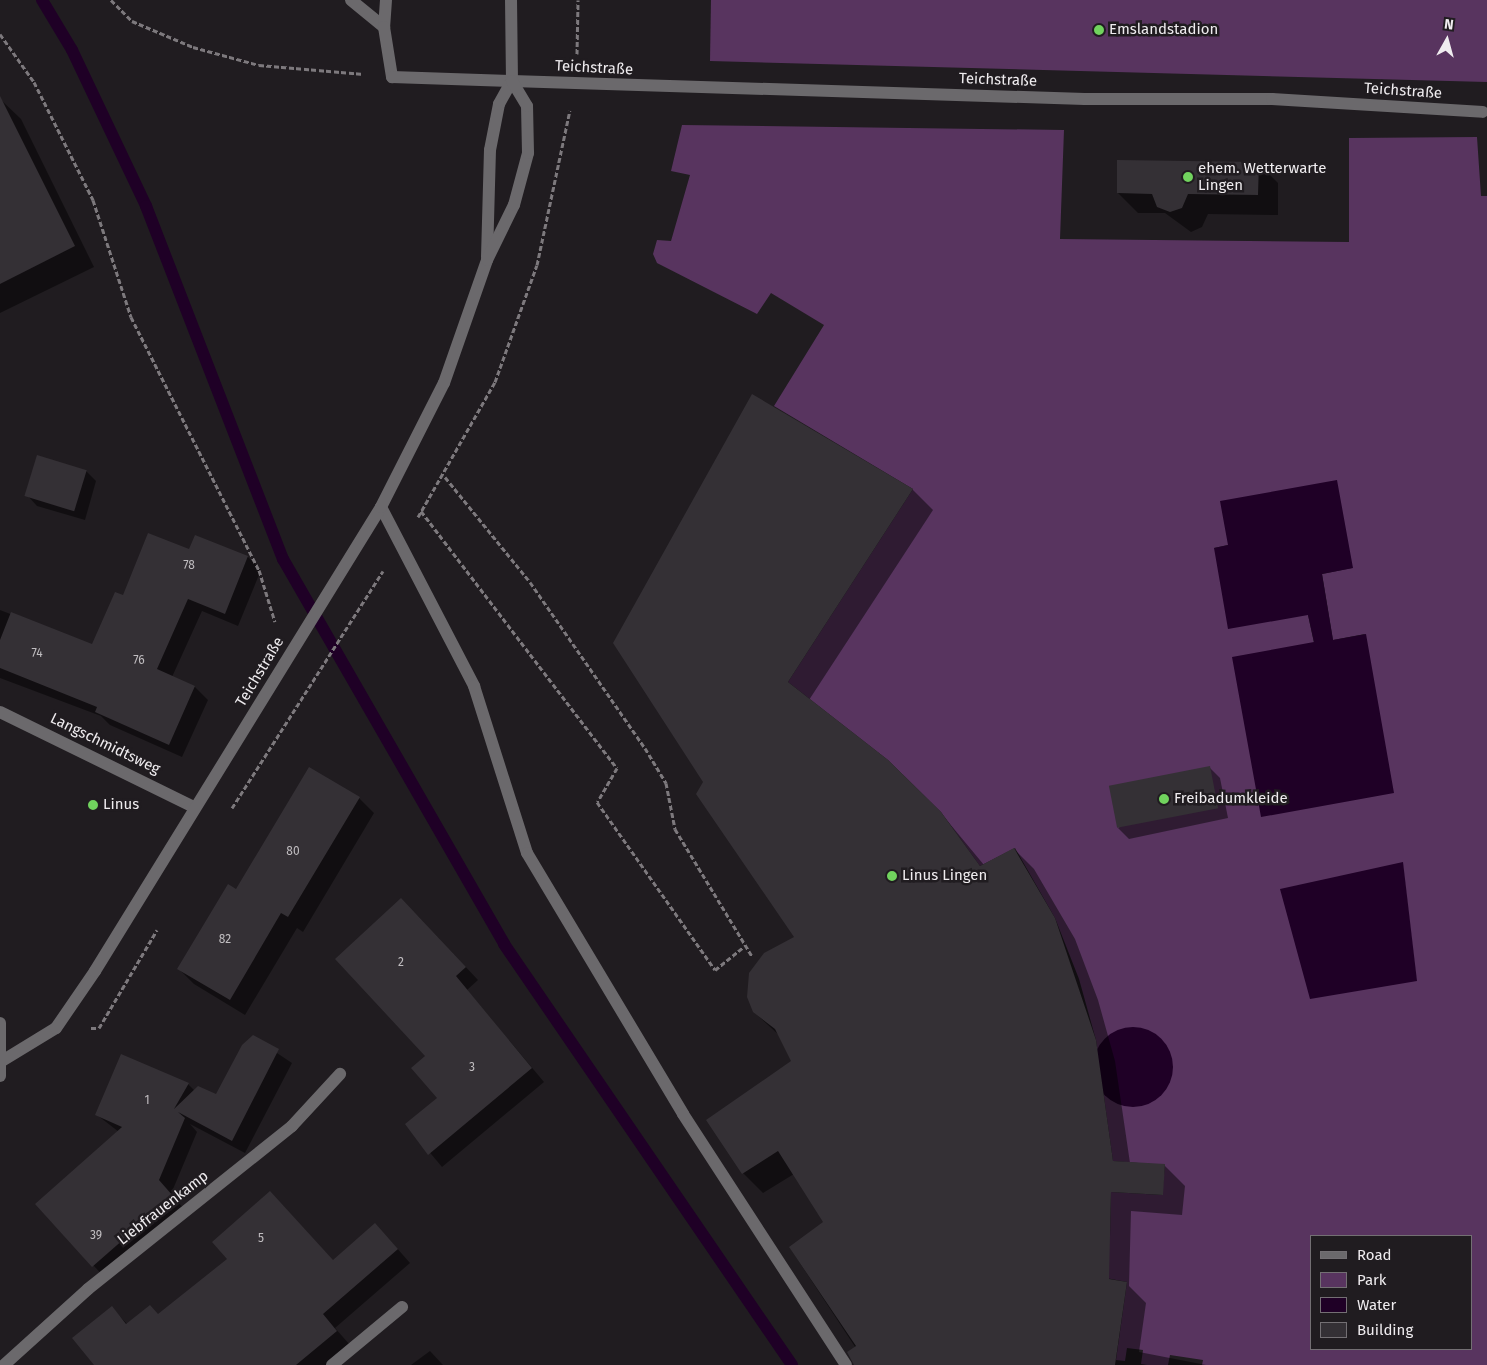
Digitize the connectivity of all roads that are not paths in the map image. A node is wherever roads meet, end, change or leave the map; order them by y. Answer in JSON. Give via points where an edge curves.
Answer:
{"nodes":[{"id":1,"x":351,"y":0,"type":"edge"},
{"id":2,"x":386,"y":0,"type":"edge"},
{"id":3,"x":512,"y":0,"type":"edge"},
{"id":4,"x":384,"y":27,"type":"junction"},
{"id":5,"x":512,"y":81,"type":"junction"},
{"id":6,"x":1483,"y":112,"type":"dead end"},
{"id":7,"x":487,"y":260,"type":"junction"},
{"id":8,"x":381,"y":507,"type":"junction"},
{"id":9,"x":0,"y":712,"type":"edge"},
{"id":10,"x":194,"y":807,"type":"junction"},
{"id":11,"x":0,"y":1023,"type":"edge"},
{"id":12,"x":2,"y":1061,"type":"junction"},
{"id":13,"x":340,"y":1074,"type":"dead end"},
{"id":14,"x":0,"y":1076,"type":"edge"},
{"id":15,"x":402,"y":1307,"type":"dead end"},
{"id":16,"x":4,"y":1365,"type":"edge"},
{"id":17,"x":332,"y":1365,"type":"edge"},
{"id":18,"x":846,"y":1365,"type":"edge"}],
"edges":[{"from":1,"to":4,"type":"street"},
{"from":2,"to":4,"type":"street"},
{"from":3,"to":5,"type":"street","name":"Teichstraße"},
{"from":4,"to":5,"type":"street","via":[[392,77]]},
{"from":5,"to":6,"type":"street","name":"Teichstraße","via":[[1085,99],[1272,99]]},
{"from":5,"to":7,"type":"street","name":"Teichstraße","via":[[499,104],[490,150]]},
{"from":5,"to":7,"type":"street","name":"Teichstraße","via":[[528,106],[528,153],[514,205]]},
{"from":7,"to":8,"type":"street","name":"Teichstraße","via":[[444,384]]},
{"from":8,"to":10,"type":"street","name":"Teichstraße"},
{"from":8,"to":18,"type":"street","via":[[474,686],[527,853],[683,1114]]},
{"from":9,"to":10,"type":"street","name":"Langschmidtsweg"},
{"from":10,"to":12,"type":"street","name":"Teichstraße","via":[[95,971],[56,1028]]},
{"from":11,"to":12,"type":"street"},
{"from":12,"to":14,"type":"street"},
{"from":13,"to":16,"type":"street","name":"Liebfrauenkamp","via":[[292,1126],[88,1289]]},
{"from":15,"to":17,"type":"street"}]}
